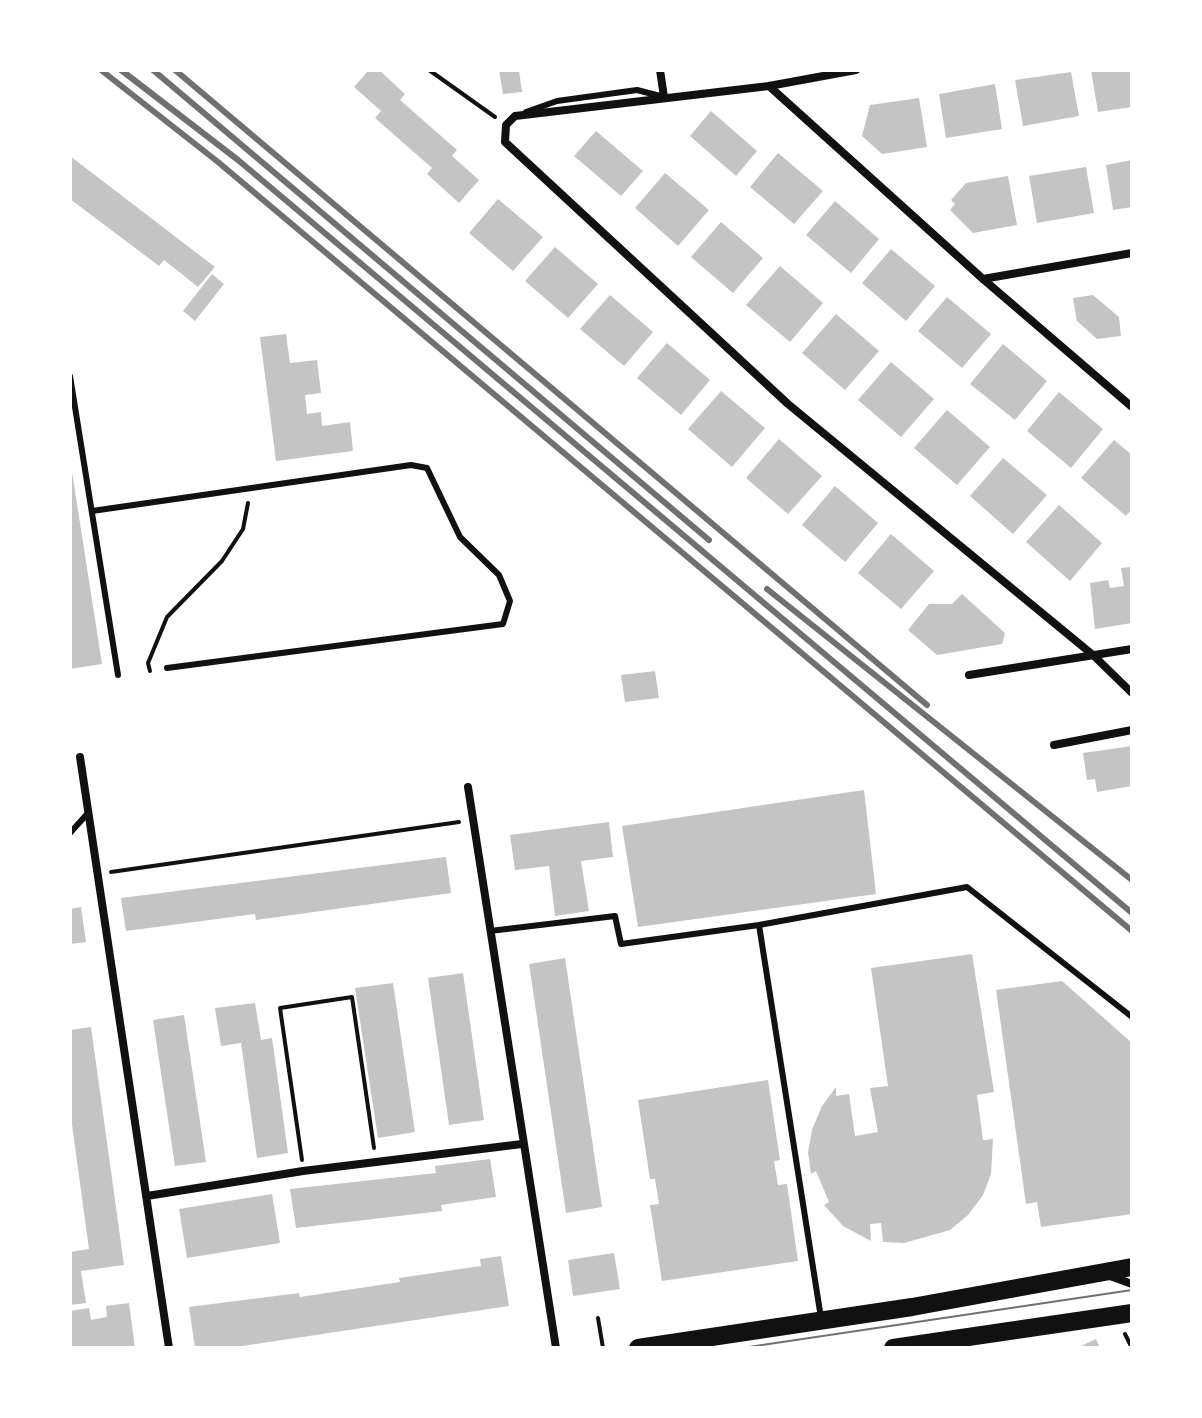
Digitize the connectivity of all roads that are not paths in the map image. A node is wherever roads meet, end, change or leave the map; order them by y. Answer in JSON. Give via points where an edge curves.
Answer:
{"nodes":[{"id":1,"x":660,"y":70,"type":"edge"},
{"id":2,"x":856,"y":70,"type":"edge"},
{"id":3,"x":769,"y":86,"type":"junction"},
{"id":4,"x":664,"y":97,"type":"junction"},
{"id":5,"x":1132,"y":253,"type":"edge"},
{"id":6,"x":983,"y":279,"type":"junction"},
{"id":7,"x":70,"y":376,"type":"edge"},
{"id":8,"x":1132,"y":407,"type":"edge"},
{"id":9,"x":92,"y":511,"type":"junction"},
{"id":10,"x":1132,"y":649,"type":"edge"},
{"id":11,"x":1093,"y":655,"type":"junction"},
{"id":12,"x":167,"y":668,"type":"dead end"},
{"id":13,"x":118,"y":675,"type":"dead end"},
{"id":14,"x":969,"y":675,"type":"dead end"},
{"id":15,"x":1132,"y":693,"type":"edge"},
{"id":16,"x":1132,"y":730,"type":"edge"},
{"id":17,"x":1054,"y":745,"type":"dead end"},
{"id":18,"x":80,"y":757,"type":"dead end"},
{"id":19,"x":468,"y":787,"type":"dead end"},
{"id":20,"x":88,"y":813,"type":"junction"},
{"id":21,"x":70,"y":833,"type":"edge"},
{"id":22,"x":759,"y":925,"type":"junction"},
{"id":23,"x":490,"y":931,"type":"junction"},
{"id":24,"x":1132,"y":1017,"type":"edge"},
{"id":25,"x":522,"y":1144,"type":"junction"},
{"id":26,"x":147,"y":1196,"type":"junction"},
{"id":27,"x":1132,"y":1267,"type":"edge"},
{"id":28,"x":1099,"y":1273,"type":"junction"},
{"id":29,"x":1132,"y":1284,"type":"edge"},
{"id":30,"x":1132,"y":1313,"type":"edge"},
{"id":31,"x":821,"y":1321,"type":"junction"},
{"id":32,"x":169,"y":1348,"type":"edge"},
{"id":33,"x":556,"y":1348,"type":"edge"},
{"id":34,"x":638,"y":1348,"type":"edge"},
{"id":35,"x":893,"y":1348,"type":"edge"}],
"edges":[{"from":1,"to":4,"type":"street"},
{"from":2,"to":3,"type":"street"},
{"from":3,"to":4,"type":"street"},
{"from":3,"to":6,"type":"street"},
{"from":4,"to":11,"type":"street","via":[[515,116],[506,125],[505,142],[788,404]]},
{"from":5,"to":6,"type":"street"},
{"from":6,"to":8,"type":"street"},
{"from":7,"to":9,"type":"lane"},
{"from":9,"to":12,"type":"lane","via":[[411,465],[427,468],[460,537],[499,575],[510,601],[503,624]]},
{"from":9,"to":13,"type":"lane"},
{"from":10,"to":11,"type":"street"},
{"from":11,"to":14,"type":"street"},
{"from":11,"to":15,"type":"street"},
{"from":16,"to":17,"type":"street"},
{"from":18,"to":20,"type":"street"},
{"from":19,"to":23,"type":"street"},
{"from":20,"to":21,"type":"lane"},
{"from":20,"to":26,"type":"street"},
{"from":22,"to":23,"type":"lane","via":[[621,944],[615,916]]},
{"from":22,"to":24,"type":"lane","via":[[967,887]]},
{"from":22,"to":31,"type":"lane"},
{"from":23,"to":25,"type":"street"},
{"from":25,"to":26,"type":"street"},
{"from":25,"to":33,"type":"street"},
{"from":26,"to":32,"type":"street"},
{"from":27,"to":28,"type":"main road"},
{"from":28,"to":29,"type":"street"},
{"from":28,"to":31,"type":"main road"},
{"from":30,"to":35,"type":"main road"},
{"from":31,"to":34,"type":"main road"}]}
